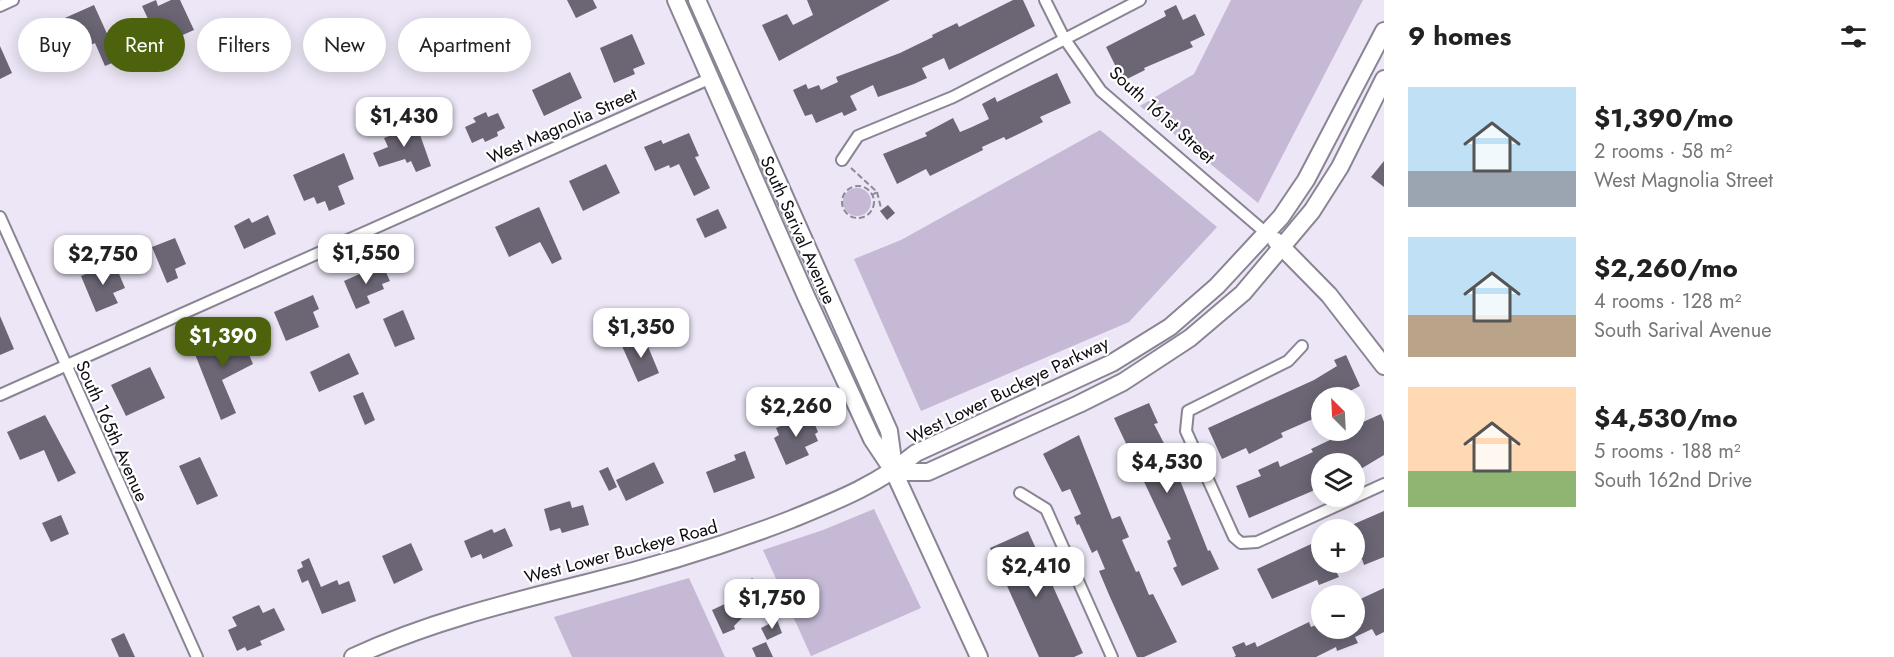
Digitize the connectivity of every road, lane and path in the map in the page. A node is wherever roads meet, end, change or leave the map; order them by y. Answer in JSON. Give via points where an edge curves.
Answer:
{"nodes":[{"id":1,"x":14,"y":0,"type":"edge"},
{"id":2,"x":676,"y":0,"type":"edge"},
{"id":3,"x":696,"y":0,"type":"edge"},
{"id":4,"x":1045,"y":0,"type":"edge"},
{"id":5,"x":1140,"y":0,"type":"edge"},
{"id":6,"x":0,"y":6,"type":"edge"},
{"id":7,"x":1384,"y":31,"type":"edge"},
{"id":8,"x":1064,"y":38,"type":"junction"},
{"id":9,"x":728,"y":70,"type":"junction"},
{"id":10,"x":711,"y":78,"type":"junction"},
{"id":11,"x":1384,"y":79,"type":"edge"},
{"id":12,"x":842,"y":160,"type":"joint"},
{"id":13,"x":877,"y":192,"type":"junction"},
{"id":14,"x":871,"y":195,"type":"junction"},
{"id":15,"x":881,"y":208,"type":"dead end"},
{"id":16,"x":0,"y":217,"type":"edge"},
{"id":17,"x":1275,"y":241,"type":"junction"},
{"id":18,"x":1302,"y":346,"type":"dead end"},
{"id":19,"x":65,"y":366,"type":"junction"},
{"id":20,"x":1384,"y":366,"type":"edge"},
{"id":21,"x":0,"y":395,"type":"edge"},
{"id":22,"x":894,"y":472,"type":"junction"},
{"id":23,"x":1384,"y":484,"type":"edge"},
{"id":24,"x":1020,"y":493,"type":"dead end"},
{"id":25,"x":371,"y":653,"type":"edge"},
{"id":26,"x":197,"y":657,"type":"edge"},
{"id":27,"x":353,"y":657,"type":"edge"},
{"id":28,"x":979,"y":657,"type":"edge"},
{"id":29,"x":1112,"y":657,"type":"edge"}],
"edges":[{"from":1,"to":6,"type":"street"},
{"from":2,"to":10,"type":"main road","name":"South Sarival Avenue"},
{"from":3,"to":9,"type":"main road","name":"South Sarival Avenue"},
{"from":4,"to":8,"type":"street","name":"South 161st Street"},
{"from":5,"to":8,"type":"street"},
{"from":7,"to":17,"type":"main road","name":"West Lower Buckeye Parkway"},
{"from":8,"to":12,"type":"street","via":[[953,97],[858,135]]},
{"from":8,"to":17,"type":"street","name":"South 161st Street","via":[[1101,91]]},
{"from":9,"to":10,"type":"main road"},
{"from":9,"to":22,"type":"main road","name":"South Sarival Avenue","via":[[889,431]]},
{"from":10,"to":19,"type":"street","name":"West Magnolia Street"},
{"from":10,"to":22,"type":"main road","name":"South Sarival Avenue","via":[[872,439]]},
{"from":11,"to":17,"type":"main road","name":"West Lower Buckeye Parkway","via":[[1340,167],[1312,212]]},
{"from":12,"to":13,"type":"path"},
{"from":13,"to":14,"type":"path"},
{"from":13,"to":15,"type":"path"},
{"from":14,"to":14,"type":"path","via":[[861,187],[851,188],[842,201],[844,211],[852,217],[867,215],[872,208]]},
{"from":16,"to":19,"type":"street","name":"South 165th Avenue"},
{"from":17,"to":20,"type":"main road","via":[[1329,295]]},
{"from":17,"to":22,"type":"main road","name":"West Lower Buckeye Parkway","via":[[1170,327],[1112,363],[916,453]]},
{"from":17,"to":22,"type":"main road","name":"West Lower Buckeye Parkway","via":[[1243,293],[1191,338],[1123,382],[928,472]]},
{"from":18,"to":23,"type":"street","via":[[1288,362],[1188,411],[1186,431],[1234,537],[1241,543],[1257,542]]},
{"from":19,"to":21,"type":"street","name":"West Magnolia Street"},
{"from":19,"to":26,"type":"street","name":"South 165th Avenue"},
{"from":22,"to":25,"type":"main road","name":"West Lower Buckeye Road","via":[[831,503],[726,543],[474,611]]},
{"from":22,"to":28,"type":"main road","name":"South Sarival Avenue"},
{"from":24,"to":29,"type":"street","via":[[1046,508]]},
{"from":25,"to":27,"type":"main road","name":"West Lower Buckeye Road"}]}
